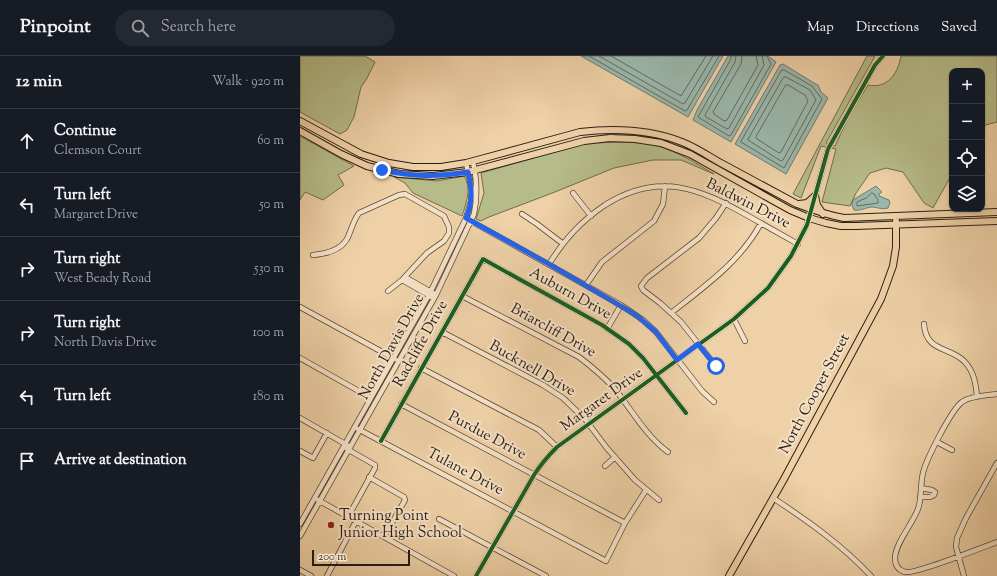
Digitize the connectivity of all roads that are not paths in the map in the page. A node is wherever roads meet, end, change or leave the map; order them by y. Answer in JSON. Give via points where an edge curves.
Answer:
{"nodes":[{"id":1,"x":883,"y":56,"type":"edge"},
{"id":2,"x":300,"y":121,"type":"edge"},
{"id":3,"x":300,"y":131,"type":"edge"},
{"id":4,"x":323,"y":134,"type":"junction"},
{"id":5,"x":319,"y":142,"type":"junction"},
{"id":6,"x":469,"y":162,"type":"junction"},
{"id":7,"x":471,"y":171,"type":"junction"},
{"id":8,"x":665,"y":186,"type":"junction"},
{"id":9,"x":573,"y":193,"type":"dead end"},
{"id":10,"x":815,"y":196,"type":"junction"},
{"id":11,"x":726,"y":203,"type":"junction"},
{"id":12,"x":797,"y":204,"type":"junction"},
{"id":13,"x":811,"y":211,"type":"junction"},
{"id":14,"x":997,"y":212,"type":"edge"},
{"id":15,"x":522,"y":214,"type":"dead end"},
{"id":16,"x":823,"y":214,"type":"junction"},
{"id":17,"x":962,"y":214,"type":"junction"},
{"id":18,"x":591,"y":216,"type":"junction"},
{"id":19,"x":896,"y":216,"type":"junction"},
{"id":20,"x":809,"y":218,"type":"junction"},
{"id":21,"x":468,"y":220,"type":"junction"},
{"id":22,"x":997,"y":221,"type":"edge"},
{"id":23,"x":962,"y":222,"type":"junction"},
{"id":24,"x":761,"y":223,"type":"junction"},
{"id":25,"x":896,"y":224,"type":"junction"},
{"id":26,"x":562,"y":243,"type":"junction"},
{"id":27,"x":798,"y":244,"type":"junction"},
{"id":28,"x":313,"y":255,"type":"dead end"},
{"id":29,"x":483,"y":259,"type":"joint"},
{"id":30,"x":549,"y":264,"type":"junction"},
{"id":31,"x":403,"y":279,"type":"junction"},
{"id":32,"x":586,"y":285,"type":"junction"},
{"id":33,"x":388,"y":291,"type":"dead end"},
{"id":34,"x":432,"y":295,"type":"junction"},
{"id":35,"x":462,"y":296,"type":"junction"},
{"id":36,"x":621,"y":305,"type":"junction"},
{"id":37,"x":300,"y":307,"type":"edge"},
{"id":38,"x":671,"y":313,"type":"junction"},
{"id":39,"x":734,"y":319,"type":"junction"},
{"id":40,"x":924,"y":324,"type":"dead end"},
{"id":41,"x":607,"y":329,"type":"junction"},
{"id":42,"x":442,"y":332,"type":"junction"},
{"id":43,"x":745,"y":341,"type":"dead end"},
{"id":44,"x":698,"y":344,"type":"junction"},
{"id":45,"x":300,"y":358,"type":"edge"},
{"id":46,"x":396,"y":359,"type":"junction"},
{"id":47,"x":677,"y":360,"type":"junction"},
{"id":48,"x":716,"y":366,"type":"dead end"},
{"id":49,"x":421,"y":368,"type":"junction"},
{"id":50,"x":656,"y":375,"type":"junction"},
{"id":51,"x":997,"y":394,"type":"edge"},
{"id":52,"x":977,"y":397,"type":"junction"},
{"id":53,"x":371,"y":398,"type":"junction"},
{"id":54,"x":622,"y":400,"type":"junction"},
{"id":55,"x":714,"y":402,"type":"dead end"},
{"id":56,"x":401,"y":404,"type":"junction"},
{"id":57,"x":686,"y":413,"type":"dead end"},
{"id":58,"x":300,"y":418,"type":"edge"},
{"id":59,"x":588,"y":425,"type":"junction"},
{"id":60,"x":357,"y":428,"type":"junction"},
{"id":61,"x":327,"y":433,"type":"junction"},
{"id":62,"x":381,"y":441,"type":"junction"},
{"id":63,"x":937,"y":442,"type":"junction"},
{"id":64,"x":344,"y":445,"type":"junction"},
{"id":65,"x":558,"y":447,"type":"junction"},
{"id":66,"x":349,"y":448,"type":"junction"},
{"id":67,"x":952,"y":450,"type":"dead end"},
{"id":68,"x":300,"y":451,"type":"edge"},
{"id":69,"x":668,"y":452,"type":"dead end"},
{"id":70,"x":615,"y":457,"type":"junction"},
{"id":71,"x":997,"y":463,"type":"edge"},
{"id":72,"x":605,"y":466,"type":"dead end"},
{"id":73,"x":534,"y":475,"type":"junction"},
{"id":74,"x":369,"y":477,"type":"junction"},
{"id":75,"x":921,"y":488,"type":"junction"},
{"id":76,"x":646,"y":490,"type":"junction"},
{"id":77,"x":920,"y":497,"type":"junction"},
{"id":78,"x":315,"y":498,"type":"junction"},
{"id":79,"x":773,"y":498,"type":"junction"},
{"id":80,"x":660,"y":500,"type":"dead end"},
{"id":81,"x":320,"y":501,"type":"junction"},
{"id":82,"x":513,"y":510,"type":"junction"},
{"id":83,"x":348,"y":517,"type":"junction"},
{"id":84,"x":439,"y":519,"type":"dead end"},
{"id":85,"x":356,"y":521,"type":"junction"},
{"id":86,"x":301,"y":522,"type":"edge"},
{"id":87,"x":625,"y":523,"type":"junction"},
{"id":88,"x":300,"y":536,"type":"edge"},
{"id":89,"x":384,"y":537,"type":"junction"},
{"id":90,"x":997,"y":542,"type":"edge"},
{"id":91,"x":493,"y":547,"type":"junction"},
{"id":92,"x":959,"y":556,"type":"junction"},
{"id":93,"x":300,"y":570,"type":"edge"},
{"id":94,"x":311,"y":576,"type":"edge"},
{"id":95,"x":327,"y":576,"type":"edge"},
{"id":96,"x":454,"y":576,"type":"edge"},
{"id":97,"x":476,"y":576,"type":"edge"},
{"id":98,"x":546,"y":576,"type":"edge"},
{"id":99,"x":728,"y":576,"type":"edge"},
{"id":100,"x":871,"y":576,"type":"edge"},
{"id":101,"x":964,"y":576,"type":"edge"}],
"edges":[{"from":1,"to":10,"type":"street","name":"Margaret Drive","via":[[875,65],[828,149]]},
{"from":2,"to":4,"type":"main road"},
{"from":3,"to":5,"type":"main road"},
{"from":4,"to":5,"type":"main road"},
{"from":4,"to":6,"type":"main road","via":[[361,154],[389,163],[413,167],[441,167]]},
{"from":5,"to":7,"type":"main road","via":[[355,161],[382,170],[433,176]]},
{"from":6,"to":7,"type":"street","name":"North Davis Drive"},
{"from":6,"to":12,"type":"main road","via":[[580,132],[619,129],[637,131],[683,142]]},
{"from":7,"to":20,"type":"main road","via":[[584,141],[635,139],[661,143],[690,154]]},
{"from":7,"to":21,"type":"street","name":"North Davis Drive","via":[[472,190]]},
{"from":8,"to":11,"type":"street","name":"Baldwin Drive","via":[[693,190]]},
{"from":8,"to":18,"type":"street","name":"Baldwin Drive","via":[[645,188],[621,196]]},
{"from":8,"to":32,"type":"street","via":[[663,204],[654,221],[602,262]]},
{"from":9,"to":18,"type":"street"},
{"from":10,"to":12,"type":"main road","via":[[807,203]]},
{"from":10,"to":13,"type":"street","name":"Margaret Drive"},
{"from":10,"to":16,"type":"main road"},
{"from":11,"to":24,"type":"street","name":"Baldwin Drive"},
{"from":11,"to":38,"type":"street","via":[[699,238],[646,278],[642,284],[643,290]]},
{"from":12,"to":13,"type":"main road"},
{"from":13,"to":16,"type":"main road"},
{"from":13,"to":20,"type":"street","name":"Margaret Drive"},
{"from":14,"to":17,"type":"main road"},
{"from":15,"to":26,"type":"street"},
{"from":16,"to":19,"type":"main road","via":[[844,218]]},
{"from":17,"to":19,"type":"main road"},
{"from":17,"to":23,"type":"main road"},
{"from":18,"to":26,"type":"street","name":"Baldwin Drive"},
{"from":19,"to":25,"type":"main road","name":"North Cooper Street"},
{"from":20,"to":25,"type":"main road","via":[[840,226]]},
{"from":20,"to":27,"type":"street","name":"Margaret Drive"},
{"from":21,"to":30,"type":"street"},
{"from":21,"to":34,"type":"street","name":"North Davis Drive"},
{"from":22,"to":23,"type":"main road"},
{"from":23,"to":25,"type":"main road"},
{"from":24,"to":27,"type":"street","name":"Baldwin Drive"},
{"from":24,"to":38,"type":"street","via":[[749,244],[729,266]]},
{"from":25,"to":79,"type":"main road","name":"North Cooper Street","via":[[893,266],[881,299]]},
{"from":26,"to":30,"type":"street","name":"Baldwin Drive"},
{"from":27,"to":39,"type":"street","name":"Margaret Drive","via":[[768,288]]},
{"from":28,"to":31,"type":"street","via":[[330,252],[346,241],[359,213],[405,194],[444,216],[449,227],[444,241],[427,253]]},
{"from":29,"to":35,"type":"street","name":"Radcliffe Drive"},
{"from":29,"to":41,"type":"street","name":"Auburn Drive"},
{"from":30,"to":32,"type":"street"},
{"from":31,"to":33,"type":"street"},
{"from":31,"to":34,"type":"street"},
{"from":32,"to":36,"type":"street"},
{"from":34,"to":46,"type":"street","name":"North Davis Drive"},
{"from":35,"to":42,"type":"street","name":"Radcliffe Drive"},
{"from":35,"to":54,"type":"street","name":"Briarcliff Drive","via":[[579,357],[605,378]]},
{"from":36,"to":41,"type":"street"},
{"from":36,"to":47,"type":"street","via":[[656,332]]},
{"from":37,"to":46,"type":"street"},
{"from":38,"to":44,"type":"street"},
{"from":39,"to":43,"type":"street"},
{"from":39,"to":44,"type":"street","name":"Margaret Drive"},
{"from":40,"to":52,"type":"street","via":[[931,343],[964,361],[970,369],[975,379]]},
{"from":41,"to":50,"type":"street","name":"Auburn Drive","via":[[629,344]]},
{"from":42,"to":49,"type":"street","name":"Radcliffe Drive"},
{"from":42,"to":59,"type":"street","name":"Bucknell Drive","via":[[553,392],[570,404]]},
{"from":44,"to":47,"type":"street","name":"Margaret Drive"},
{"from":44,"to":48,"type":"street"},
{"from":45,"to":53,"type":"street"},
{"from":46,"to":53,"type":"street","name":"North Davis Drive"},
{"from":46,"to":60,"type":"street","name":"North Davis Drive"},
{"from":47,"to":50,"type":"street","name":"Margaret Drive"},
{"from":47,"to":55,"type":"street"},
{"from":49,"to":56,"type":"street","name":"Radcliffe Drive"},
{"from":49,"to":65,"type":"street","via":[[539,430]]},
{"from":50,"to":54,"type":"street","name":"Margaret Drive"},
{"from":50,"to":57,"type":"street","name":"Auburn Drive"},
{"from":51,"to":52,"type":"street"},
{"from":52,"to":63,"type":"street","via":[[963,401],[957,407]]},
{"from":53,"to":60,"type":"street","name":"North Davis Drive"},
{"from":54,"to":59,"type":"street","name":"Margaret Drive"},
{"from":54,"to":69,"type":"street","name":"Briarcliff Drive","via":[[654,440]]},
{"from":56,"to":62,"type":"street","name":"Radcliffe Drive"},
{"from":56,"to":73,"type":"street","name":"Purdue Drive"},
{"from":58,"to":61,"type":"street"},
{"from":59,"to":65,"type":"street","name":"Margaret Drive"},
{"from":59,"to":70,"type":"street","name":"Bucknell Drive"},
{"from":60,"to":62,"type":"street","name":"Tulane Drive"},
{"from":60,"to":64,"type":"street","name":"North Davis Drive"},
{"from":60,"to":66,"type":"street","name":"North Davis Drive"},
{"from":61,"to":64,"type":"street"},
{"from":61,"to":68,"type":"street","via":[[313,458]]},
{"from":62,"to":82,"type":"street","name":"Tulane Drive"},
{"from":63,"to":67,"type":"street"},
{"from":63,"to":75,"type":"street","via":[[925,465]]},
{"from":64,"to":66,"type":"street"},
{"from":64,"to":78,"type":"street","name":"North Davis Drive"},
{"from":65,"to":73,"type":"street","name":"Margaret Drive","via":[[542,462]]},
{"from":66,"to":74,"type":"street","via":[[374,464],[375,468]]},
{"from":66,"to":81,"type":"street","name":"North Davis Drive"},
{"from":70,"to":72,"type":"street"},
{"from":70,"to":76,"type":"street","name":"Bucknell Drive"},
{"from":71,"to":92,"type":"street","via":[[959,532],[956,542]]},
{"from":73,"to":82,"type":"street","name":"Margaret Drive"},
{"from":73,"to":87,"type":"street","name":"Purdue Drive"},
{"from":74,"to":83,"type":"street"},
{"from":74,"to":89,"type":"street","via":[[404,497],[404,502]]},
{"from":75,"to":77,"type":"street"},
{"from":75,"to":77,"type":"street","via":[[935,492],[930,497]]},
{"from":76,"to":80,"type":"street","name":"Bucknell Drive"},
{"from":76,"to":87,"type":"street"},
{"from":77,"to":92,"type":"street","via":[[918,510],[896,551],[898,567],[908,573]]},
{"from":78,"to":81,"type":"street"},
{"from":78,"to":86,"type":"street","name":"North Davis Drive"},
{"from":79,"to":99,"type":"main road","name":"North Cooper Street"},
{"from":79,"to":100,"type":"street","via":[[827,536]]},
{"from":81,"to":83,"type":"street"},
{"from":81,"to":88,"type":"street","name":"North Davis Drive"},
{"from":82,"to":87,"type":"street","name":"Tulane Drive","via":[[606,561]]},
{"from":82,"to":91,"type":"street","name":"Margaret Drive"},
{"from":83,"to":85,"type":"street"},
{"from":84,"to":91,"type":"street"},
{"from":85,"to":89,"type":"street"},
{"from":85,"to":95,"type":"street"},
{"from":89,"to":96,"type":"street"},
{"from":90,"to":92,"type":"street"},
{"from":91,"to":97,"type":"street","name":"Margaret Drive"},
{"from":91,"to":98,"type":"street"},
{"from":92,"to":101,"type":"street"},
{"from":93,"to":94,"type":"street"}]}
